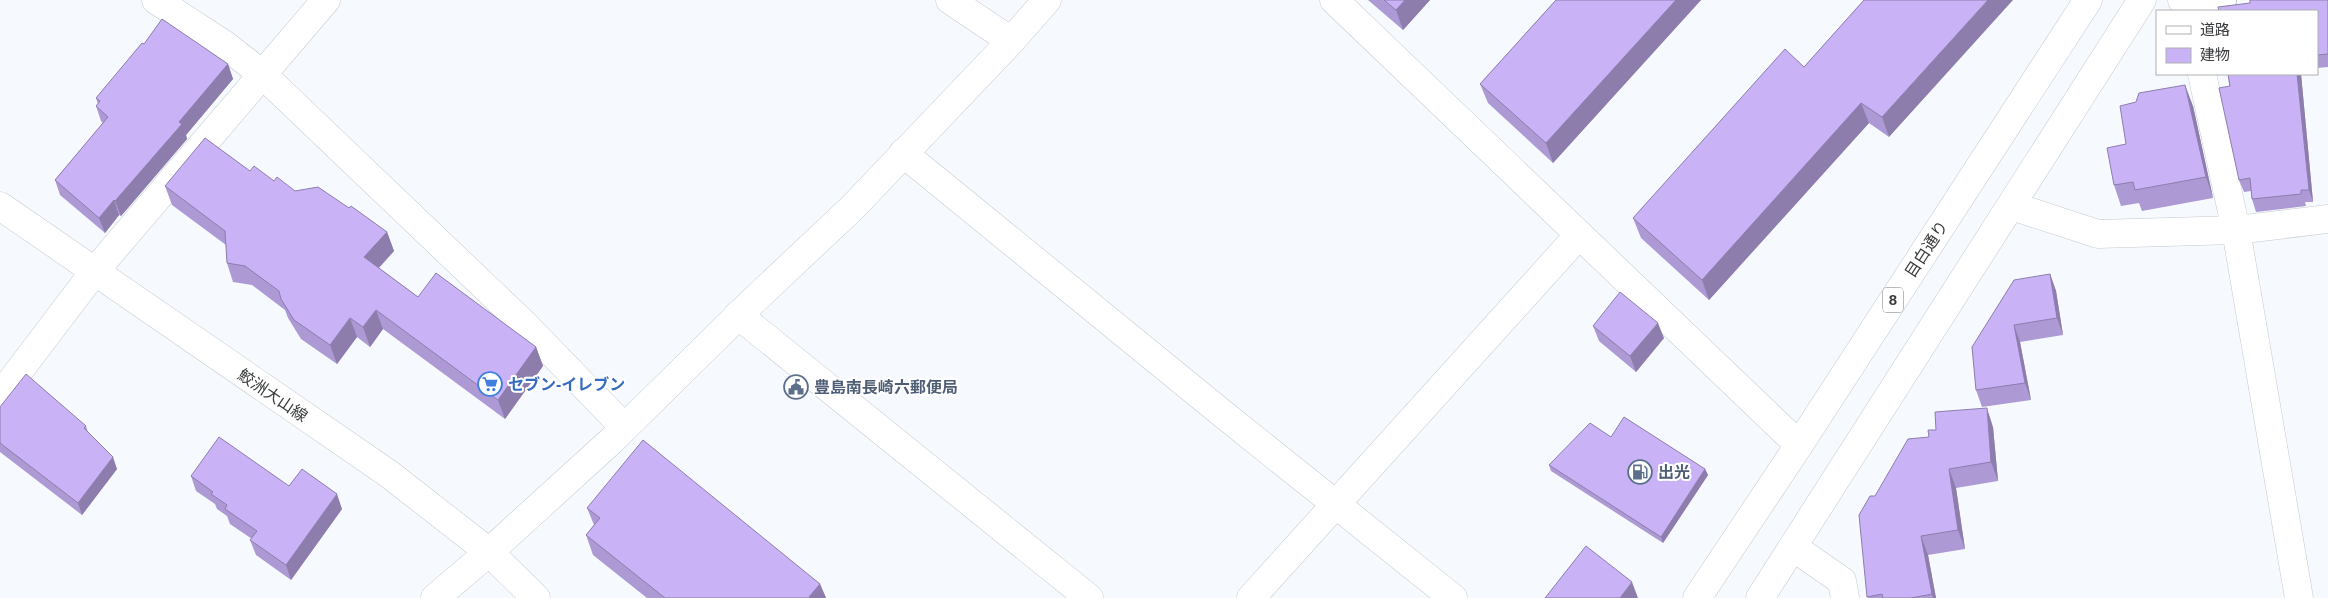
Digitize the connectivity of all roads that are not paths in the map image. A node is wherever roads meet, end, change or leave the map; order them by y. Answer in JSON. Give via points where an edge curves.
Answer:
{"nodes":[{"id":1,"x":156,"y":0,"type":"edge"},
{"id":2,"x":326,"y":0,"type":"edge"},
{"id":3,"x":950,"y":0,"type":"edge"},
{"id":4,"x":1047,"y":0,"type":"edge"},
{"id":5,"x":1334,"y":0,"type":"edge"},
{"id":6,"x":2088,"y":0,"type":"edge"},
{"id":7,"x":2142,"y":0,"type":"edge"},
{"id":8,"x":2223,"y":0,"type":"edge"},
{"id":9,"x":2205,"y":10,"type":"edge"},
{"id":10,"x":1011,"y":41,"type":"junction"},
{"id":11,"x":262,"y":74,"type":"junction"},
{"id":12,"x":2202,"y":75,"type":"edge"},
{"id":13,"x":903,"y":153,"type":"junction"},
{"id":14,"x":0,"y":206,"type":"edge"},
{"id":15,"x":2012,"y":206,"type":"junction"},
{"id":16,"x":2328,"y":219,"type":"edge"},
{"id":17,"x":2236,"y":230,"type":"junction"},
{"id":18,"x":1579,"y":235,"type":"junction"},
{"id":19,"x":94,"y":272,"type":"junction"},
{"id":20,"x":738,"y":315,"type":"junction"},
{"id":21,"x":0,"y":396,"type":"edge"},
{"id":22,"x":624,"y":427,"type":"junction"},
{"id":23,"x":1799,"y":445,"type":"junction"},
{"id":24,"x":1336,"y":503,"type":"junction"},
{"id":25,"x":1793,"y":547,"type":"junction"},
{"id":26,"x":489,"y":552,"type":"junction"},
{"id":27,"x":435,"y":598,"type":"edge"},
{"id":28,"x":536,"y":598,"type":"edge"},
{"id":29,"x":1089,"y":598,"type":"edge"},
{"id":30,"x":1251,"y":598,"type":"edge"},
{"id":31,"x":1453,"y":598,"type":"edge"},
{"id":32,"x":1697,"y":598,"type":"edge"},
{"id":33,"x":1760,"y":598,"type":"edge"},
{"id":34,"x":1845,"y":598,"type":"edge"},
{"id":35,"x":2299,"y":598,"type":"edge"}],
"edges":[{"from":1,"to":11,"type":"street"},
{"from":2,"to":11,"type":"street"},
{"from":3,"to":10,"type":"street"},
{"from":4,"to":10,"type":"street"},
{"from":5,"to":18,"type":"street"},
{"from":6,"to":23,"type":"street","name":"目白通り","number":"8"},
{"from":7,"to":15,"type":"street"},
{"from":8,"to":9,"type":"street"},
{"from":10,"to":13,"type":"street"},
{"from":11,"to":19,"type":"street"},
{"from":11,"to":22,"type":"street","via":[[525,325]]},
{"from":12,"to":17,"type":"street"},
{"from":13,"to":20,"type":"street","via":[[853,207]]},
{"from":13,"to":24,"type":"street"},
{"from":14,"to":19,"type":"street","name":"鮫洲大山線"},
{"from":15,"to":17,"type":"street","via":[[2098,234]]},
{"from":15,"to":25,"type":"street"},
{"from":16,"to":17,"type":"street"},
{"from":17,"to":35,"type":"street"},
{"from":18,"to":23,"type":"street"},
{"from":18,"to":24,"type":"street"},
{"from":19,"to":21,"type":"street"},
{"from":19,"to":26,"type":"street","name":"鮫洲大山線","via":[[389,474]]},
{"from":20,"to":22,"type":"street"},
{"from":20,"to":29,"type":"street"},
{"from":22,"to":26,"type":"street"},
{"from":23,"to":32,"type":"street","name":"目白通り","number":"8"},
{"from":24,"to":30,"type":"street"},
{"from":24,"to":31,"type":"street"},
{"from":25,"to":33,"type":"street"},
{"from":25,"to":34,"type":"street","via":[[1842,581]]},
{"from":26,"to":27,"type":"street"},
{"from":26,"to":28,"type":"street","name":"鮫洲大山線"}]}
